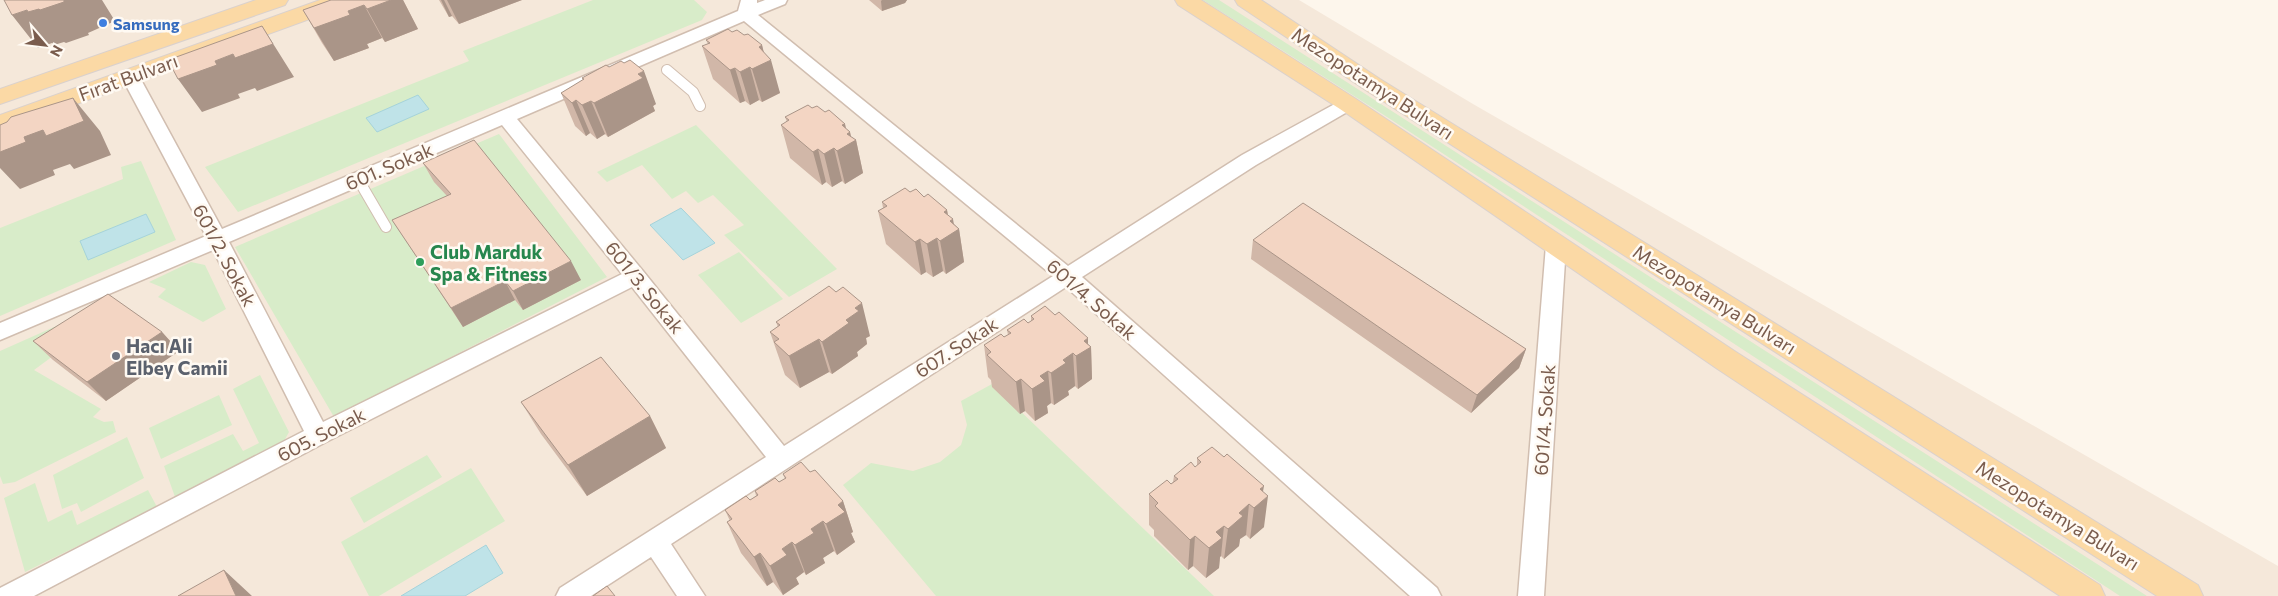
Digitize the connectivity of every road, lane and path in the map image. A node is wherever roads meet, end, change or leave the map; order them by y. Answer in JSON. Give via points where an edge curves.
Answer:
{"nodes":[{"id":1,"x":277,"y":0,"type":"edge"},
{"id":2,"x":340,"y":0,"type":"edge"},
{"id":3,"x":779,"y":0,"type":"edge"},
{"id":4,"x":1186,"y":0,"type":"edge"},
{"id":5,"x":1246,"y":0,"type":"edge"},
{"id":6,"x":748,"y":7,"type":"edge"},
{"id":7,"x":667,"y":70,"type":"dead end"},
{"id":8,"x":130,"y":76,"type":"junction"},
{"id":9,"x":0,"y":97,"type":"edge"},
{"id":10,"x":1348,"y":104,"type":"junction"},
{"id":11,"x":700,"y":106,"type":"dead end"},
{"id":12,"x":505,"y":117,"type":"junction"},
{"id":13,"x":0,"y":124,"type":"edge"},
{"id":14,"x":358,"y":179,"type":"junction"},
{"id":15,"x":386,"y":227,"type":"dead end"},
{"id":16,"x":217,"y":238,"type":"junction"},
{"id":17,"x":1556,"y":245,"type":"junction"},
{"id":18,"x":636,"y":276,"type":"junction"},
{"id":19,"x":1067,"y":276,"type":"junction"},
{"id":20,"x":0,"y":332,"type":"edge"},
{"id":21,"x":318,"y":435,"type":"junction"},
{"id":22,"x":781,"y":459,"type":"junction"},
{"id":23,"x":655,"y":541,"type":"junction"},
{"id":24,"x":0,"y":580,"type":"edge"},
{"id":25,"x":5,"y":596,"type":"edge"},
{"id":26,"x":9,"y":596,"type":"edge"},
{"id":27,"x":568,"y":596,"type":"edge"},
{"id":28,"x":692,"y":596,"type":"edge"},
{"id":29,"x":1428,"y":596,"type":"edge"},
{"id":30,"x":1531,"y":596,"type":"edge"},
{"id":31,"x":2088,"y":596,"type":"edge"},
{"id":32,"x":2186,"y":596,"type":"edge"}],
"edges":[{"from":1,"to":9,"type":"main road","name":"Fırat Bulvarı"},
{"from":2,"to":8,"type":"main road","name":"Fırat Bulvarı"},
{"from":3,"to":6,"type":"street","name":"601. Sokak"},
{"from":4,"to":10,"type":"main road","name":"Mezopotamya Bulvarı"},
{"from":5,"to":32,"type":"main road","name":"Mezopotamya Bulvarı","via":[[1389,94]]},
{"from":6,"to":12,"type":"street","name":"601. Sokak"},
{"from":6,"to":19,"type":"street","name":"601/4. Sokak"},
{"from":7,"to":11,"type":"lane","via":[[693,92]]},
{"from":8,"to":13,"type":"main road","name":"Fırat Bulvarı"},
{"from":8,"to":16,"type":"street","name":"601/2. Sokak"},
{"from":10,"to":17,"type":"main road","name":"Mezopotamya Bulvarı"},
{"from":10,"to":19,"type":"street","name":"607. Sokak","via":[[1249,160]]},
{"from":12,"to":14,"type":"street","name":"601. Sokak"},
{"from":12,"to":18,"type":"street","name":"601/3. Sokak"},
{"from":14,"to":15,"type":"lane"},
{"from":14,"to":16,"type":"street","name":"601. Sokak"},
{"from":16,"to":20,"type":"street","name":"601. Sokak"},
{"from":16,"to":21,"type":"street","name":"601/2. Sokak"},
{"from":17,"to":30,"type":"street","name":"601/4. Sokak"},
{"from":17,"to":31,"type":"main road","name":"Mezopotamya Bulvarı"},
{"from":18,"to":21,"type":"street","name":"605. Sokak"},
{"from":18,"to":22,"type":"street","name":"601/3. Sokak"},
{"from":19,"to":22,"type":"street","name":"607. Sokak"},
{"from":19,"to":29,"type":"street","name":"601/4. Sokak"},
{"from":21,"to":26,"type":"street","name":"605. Sokak"},
{"from":22,"to":23,"type":"street","name":"607. Sokak"},
{"from":23,"to":27,"type":"street","name":"607. Sokak"},
{"from":23,"to":28,"type":"street"},
{"from":24,"to":25,"type":"street"}]}
